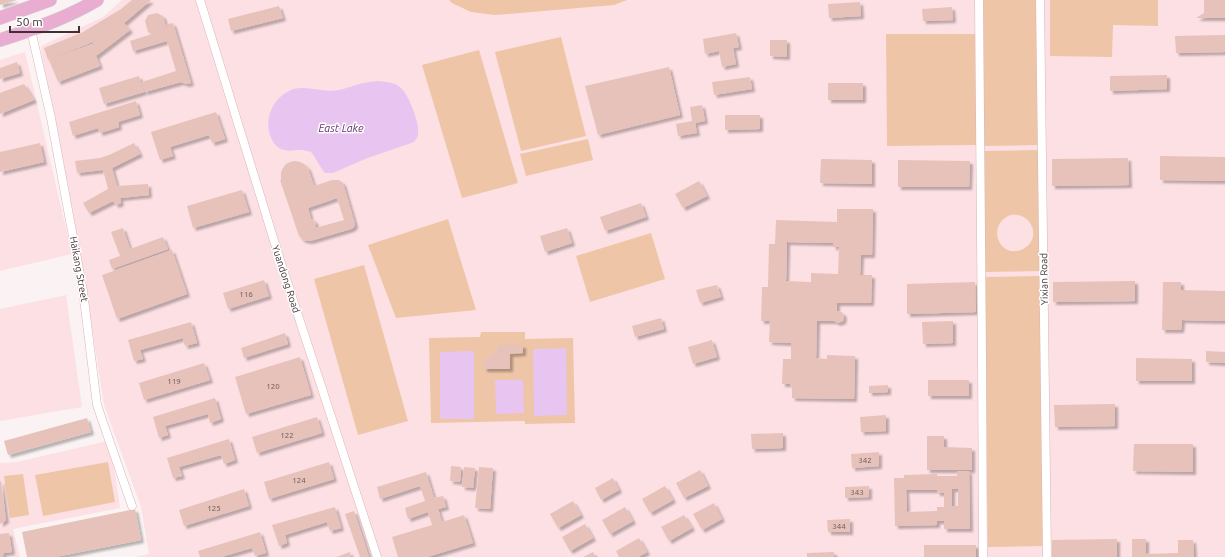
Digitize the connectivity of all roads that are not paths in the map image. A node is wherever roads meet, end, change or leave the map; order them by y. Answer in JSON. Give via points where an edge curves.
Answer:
{"nodes":[{"id":1,"x":50,"y":0,"type":"edge"},
{"id":2,"x":97,"y":0,"type":"edge"},
{"id":3,"x":200,"y":0,"type":"edge"},
{"id":4,"x":979,"y":0,"type":"edge"},
{"id":5,"x":1040,"y":0,"type":"edge"},
{"id":6,"x":0,"y":18,"type":"edge"},
{"id":7,"x":31,"y":30,"type":"junction"},
{"id":8,"x":0,"y":40,"type":"edge"},
{"id":9,"x":132,"y":506,"type":"dead end"},
{"id":10,"x":377,"y":557,"type":"edge"},
{"id":11,"x":983,"y":557,"type":"edge"},
{"id":12,"x":1048,"y":557,"type":"edge"}],
"edges":[{"from":1,"to":6,"type":"main road"},
{"from":2,"to":7,"type":"main road"},
{"from":3,"to":10,"type":"street","name":"Yuandong Road","via":[[280,260]]},
{"from":4,"to":11,"type":"street"},
{"from":5,"to":12,"type":"street","name":"Yixian Road"},
{"from":7,"to":8,"type":"main road"},
{"from":7,"to":9,"type":"street","name":"Haikang Street","via":[[51,118],[80,276],[98,405]]}]}
